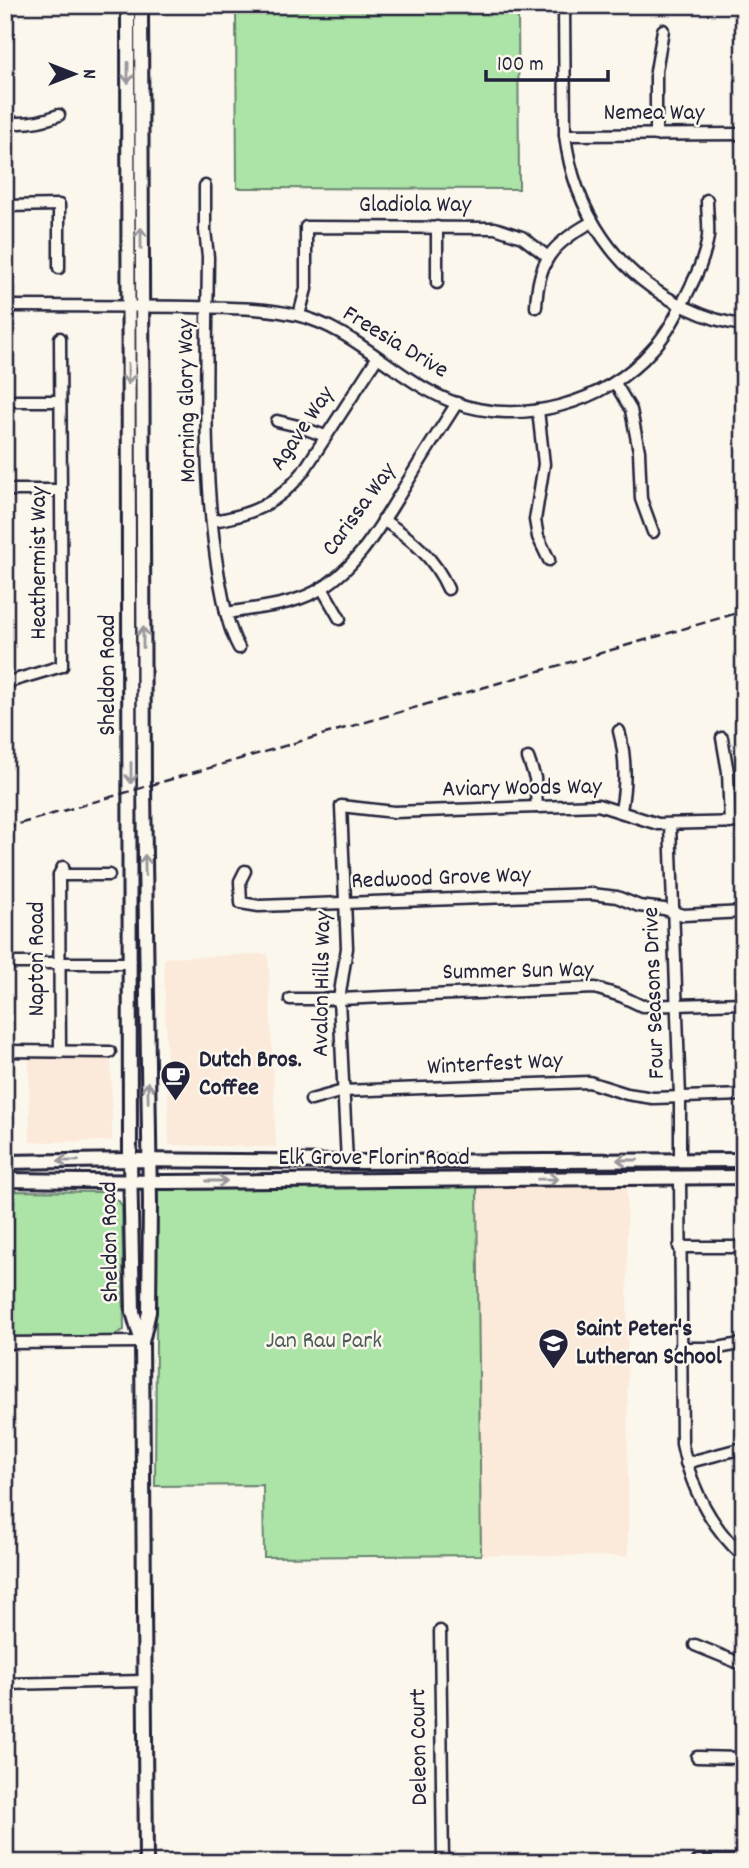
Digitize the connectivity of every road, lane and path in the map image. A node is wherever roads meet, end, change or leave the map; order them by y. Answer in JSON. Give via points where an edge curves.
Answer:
{"nodes":[{"id":1,"x":128,"y":5,"type":"edge"},
{"id":2,"x":141,"y":5,"type":"edge"},
{"id":3,"x":564,"y":5,"type":"edge"},
{"id":4,"x":663,"y":30,"type":"dead end"},
{"id":5,"x":59,"y":115,"type":"dead end"},
{"id":6,"x":5,"y":122,"type":"edge"},
{"id":7,"x":744,"y":134,"type":"edge"},
{"id":8,"x":565,"y":135,"type":"junction"},
{"id":9,"x":656,"y":135,"type":"junction"},
{"id":10,"x":205,"y":186,"type":"dead end"},
{"id":11,"x":707,"y":200,"type":"dead end"},
{"id":12,"x":5,"y":206,"type":"edge"},
{"id":13,"x":592,"y":222,"type":"junction"},
{"id":14,"x":436,"y":228,"type":"junction"},
{"id":15,"x":548,"y":257,"type":"junction"},
{"id":16,"x":59,"y":268,"type":"dead end"},
{"id":17,"x":438,"y":283,"type":"dead end"},
{"id":18,"x":682,"y":305,"type":"junction"},
{"id":19,"x":5,"y":306,"type":"edge"},
{"id":20,"x":134,"y":306,"type":"junction"},
{"id":21,"x":208,"y":307,"type":"junction"},
{"id":22,"x":536,"y":307,"type":"dead end"},
{"id":23,"x":299,"y":315,"type":"junction"},
{"id":24,"x":744,"y":325,"type":"edge"},
{"id":25,"x":60,"y":338,"type":"dead end"},
{"id":26,"x":377,"y":358,"type":"junction"},
{"id":27,"x":615,"y":383,"type":"junction"},
{"id":28,"x":5,"y":401,"type":"edge"},
{"id":29,"x":60,"y":401,"type":"junction"},
{"id":30,"x":457,"y":403,"type":"junction"},
{"id":31,"x":538,"y":410,"type":"junction"},
{"id":32,"x":276,"y":421,"type":"dead end"},
{"id":33,"x":325,"y":436,"type":"junction"},
{"id":34,"x":5,"y":490,"type":"edge"},
{"id":35,"x":61,"y":490,"type":"junction"},
{"id":36,"x":383,"y":520,"type":"junction"},
{"id":37,"x":212,"y":521,"type":"junction"},
{"id":38,"x":653,"y":531,"type":"dead end"},
{"id":39,"x":549,"y":560,"type":"dead end"},
{"id":40,"x":322,"y":588,"type":"junction"},
{"id":41,"x":448,"y":589,"type":"dead end"},
{"id":42,"x":226,"y":613,"type":"junction"},
{"id":43,"x":341,"y":619,"type":"dead end"},
{"id":44,"x":239,"y":648,"type":"dead end"},
{"id":45,"x":5,"y":682,"type":"edge"},
{"id":46,"x":619,"y":731,"type":"dead end"},
{"id":47,"x":722,"y":738,"type":"dead end"},
{"id":48,"x":528,"y":758,"type":"dead end"},
{"id":49,"x":341,"y":806,"type":"joint"},
{"id":50,"x":537,"y":807,"type":"junction"},
{"id":51,"x":621,"y":810,"type":"junction"},
{"id":52,"x":744,"y":822,"type":"edge"},
{"id":53,"x":730,"y":823,"type":"junction"},
{"id":54,"x":670,"y":824,"type":"junction"},
{"id":55,"x":245,"y":871,"type":"dead end"},
{"id":56,"x":109,"y":875,"type":"dead end"},
{"id":57,"x":345,"y":904,"type":"junction"},
{"id":58,"x":673,"y":912,"type":"junction"},
{"id":59,"x":744,"y":912,"type":"edge"},
{"id":60,"x":130,"y":932,"type":"junction"},
{"id":61,"x":129,"y":962,"type":"junction"},
{"id":62,"x":5,"y":963,"type":"edge"},
{"id":63,"x":59,"y":963,"type":"junction"},
{"id":64,"x":290,"y":999,"type":"dead end"},
{"id":65,"x":339,"y":999,"type":"junction"},
{"id":66,"x":744,"y":1003,"type":"edge"},
{"id":67,"x":146,"y":1004,"type":"junction"},
{"id":68,"x":677,"y":1006,"type":"junction"},
{"id":69,"x":5,"y":1051,"type":"edge"},
{"id":70,"x":60,"y":1052,"type":"junction"},
{"id":71,"x":110,"y":1052,"type":"dead end"},
{"id":72,"x":344,"y":1091,"type":"junction"},
{"id":73,"x":744,"y":1095,"type":"edge"},
{"id":74,"x":680,"y":1097,"type":"junction"},
{"id":75,"x":310,"y":1100,"type":"dead end"},
{"id":76,"x":131,"y":1160,"type":"junction"},
{"id":77,"x":149,"y":1160,"type":"junction"},
{"id":78,"x":680,"y":1160,"type":"junction"},
{"id":79,"x":744,"y":1160,"type":"edge"},
{"id":80,"x":5,"y":1162,"type":"edge"},
{"id":81,"x":347,"y":1162,"type":"junction"},
{"id":82,"x":744,"y":1170,"type":"edge"},
{"id":83,"x":680,"y":1177,"type":"junction"},
{"id":84,"x":744,"y":1177,"type":"edge"},
{"id":85,"x":650,"y":1179,"type":"junction"},
{"id":86,"x":5,"y":1180,"type":"edge"},
{"id":87,"x":131,"y":1180,"type":"junction"},
{"id":88,"x":149,"y":1181,"type":"junction"},
{"id":89,"x":679,"y":1247,"type":"junction"},
{"id":90,"x":744,"y":1247,"type":"edge"},
{"id":91,"x":142,"y":1342,"type":"junction"},
{"id":92,"x":5,"y":1343,"type":"edge"},
{"id":93,"x":740,"y":1344,"type":"dead end"},
{"id":94,"x":680,"y":1348,"type":"junction"},
{"id":95,"x":739,"y":1449,"type":"dead end"},
{"id":96,"x":686,"y":1463,"type":"junction"},
{"id":97,"x":744,"y":1557,"type":"edge"},
{"id":98,"x":440,"y":1631,"type":"dead end"},
{"id":99,"x":695,"y":1645,"type":"dead end"},
{"id":100,"x":744,"y":1665,"type":"edge"},
{"id":101,"x":144,"y":1681,"type":"junction"},
{"id":102,"x":5,"y":1684,"type":"edge"},
{"id":103,"x":744,"y":1732,"type":"edge"},
{"id":104,"x":697,"y":1757,"type":"dead end"},
{"id":105,"x":742,"y":1758,"type":"junction"},
{"id":106,"x":698,"y":1861,"type":"dead end"},
{"id":107,"x":743,"y":1861,"type":"edge"},
{"id":108,"x":146,"y":1863,"type":"edge"},
{"id":109,"x":443,"y":1863,"type":"edge"}],
"edges":[{"from":1,"to":20,"type":"main road","name":"Sheldon Road","one_way":true},
{"from":20,"to":2,"type":"main road","name":"Sheldon Road","one_way":true},
{"from":3,"to":8,"type":"street"},
{"from":4,"to":9,"type":"street","via":[[656,71]]},
{"from":5,"to":6,"type":"street","via":[[42,121]]},
{"from":7,"to":9,"type":"street","name":"Nemea Way"},
{"from":8,"to":9,"type":"street","name":"Nemea Way"},
{"from":8,"to":13,"type":"street","via":[[575,184]]},
{"from":10,"to":21,"type":"street","name":"Morning Glory Way"},
{"from":11,"to":18,"type":"street","name":"Freesia Drive","via":[[706,246]]},
{"from":12,"to":16,"type":"street","via":[[59,205]]},
{"from":13,"to":15,"type":"street","via":[[567,235]]},
{"from":13,"to":18,"type":"street","via":[[638,277]]},
{"from":14,"to":15,"type":"street","name":"Gladiola Way","via":[[504,230]]},
{"from":14,"to":17,"type":"street"},
{"from":14,"to":23,"type":"street","name":"Gladiola Way","via":[[306,227],[306,289]]},
{"from":15,"to":22,"type":"street","via":[[538,279]]},
{"from":18,"to":24,"type":"street","via":[[710,318]]},
{"from":18,"to":27,"type":"street","name":"Freesia Drive","via":[[651,351]]},
{"from":19,"to":20,"type":"street","name":"Freesia Drive"},
{"from":20,"to":21,"type":"street","name":"Freesia Drive"},
{"from":20,"to":60,"type":"main road","name":"Sheldon Road","one_way":true},
{"from":67,"to":20,"type":"main road","name":"Sheldon Road","one_way":true},
{"from":21,"to":23,"type":"street","name":"Freesia Drive"},
{"from":21,"to":37,"type":"street","name":"Morning Glory Way"},
{"from":23,"to":26,"type":"street","name":"Freesia Drive","via":[[330,328]]},
{"from":25,"to":29,"type":"street","name":"Heathermist Way"},
{"from":26,"to":30,"type":"street","name":"Freesia Drive"},
{"from":26,"to":33,"type":"street","name":"Agave Way"},
{"from":27,"to":31,"type":"street","name":"Freesia Drive","via":[[580,400]]},
{"from":27,"to":38,"type":"street","via":[[631,410],[641,499]]},
{"from":28,"to":29,"type":"street"},
{"from":29,"to":35,"type":"street","name":"Heathermist Way"},
{"from":30,"to":31,"type":"street","name":"Freesia Drive","via":[[489,410]]},
{"from":30,"to":36,"type":"street","name":"Carissa Way"},
{"from":31,"to":39,"type":"street","via":[[544,464],[535,520]]},
{"from":32,"to":33,"type":"street"},
{"from":33,"to":37,"type":"street","name":"Agave Way","via":[[297,480],[275,500],[250,513]]},
{"from":34,"to":35,"type":"street"},
{"from":35,"to":45,"type":"street","name":"Heathermist Way","via":[[62,666]]},
{"from":36,"to":40,"type":"street","name":"Carissa Way","via":[[350,565]]},
{"from":36,"to":41,"type":"street","via":[[429,556]]},
{"from":37,"to":42,"type":"street","name":"Morning Glory Way"},
{"from":40,"to":42,"type":"street","name":"Carissa Way","via":[[296,600]]},
{"from":40,"to":43,"type":"street"},
{"from":42,"to":44,"type":"street","name":"Morning Glory Way"},
{"from":46,"to":51,"type":"street","via":[[625,786]]},
{"from":47,"to":53,"type":"street"},
{"from":48,"to":50,"type":"street"},
{"from":49,"to":50,"type":"street","name":"Aviary Woods Way","via":[[394,812]]},
{"from":49,"to":57,"type":"street","name":"Avalon Hills Way"},
{"from":50,"to":51,"type":"street","name":"Aviary Woods Way","via":[[598,805]]},
{"from":51,"to":54,"type":"street","name":"Aviary Woods Way","via":[[648,822]]},
{"from":52,"to":53,"type":"street","name":"Aviary Woods Way"},
{"from":53,"to":54,"type":"street","name":"Aviary Woods Way"},
{"from":54,"to":58,"type":"street","name":"Four Seasons Drive"},
{"from":55,"to":57,"type":"street","name":"Redwood Grove Way","via":[[240,881],[241,903]]},
{"from":56,"to":63,"type":"street","name":"Napton Road","via":[[61,871]]},
{"from":57,"to":58,"type":"street","name":"Redwood Grove Way","via":[[605,894]]},
{"from":57,"to":65,"type":"street","name":"Avalon Hills Way","via":[[347,948]]},
{"from":58,"to":59,"type":"street","name":"Redwood Grove Way"},
{"from":58,"to":68,"type":"street","name":"Four Seasons Drive"},
{"from":60,"to":61,"type":"main road","name":"Sheldon Road"},
{"from":60,"to":67,"type":"main road","via":[[139,958],[140,995]]},
{"from":61,"to":63,"type":"street"},
{"from":61,"to":76,"type":"main road","name":"Sheldon Road"},
{"from":62,"to":63,"type":"street"},
{"from":63,"to":70,"type":"street","name":"Napton Road"},
{"from":64,"to":65,"type":"street","name":"Summer Sun Way"},
{"from":65,"to":68,"type":"street","name":"Summer Sun Way","via":[[595,988],[642,1006]]},
{"from":65,"to":72,"type":"street","name":"Avalon Hills Way"},
{"from":66,"to":68,"type":"street","name":"Summer Sun Way"},
{"from":77,"to":67,"type":"main road","name":"Sheldon Road","one_way":true},
{"from":68,"to":74,"type":"street","name":"Four Seasons Drive"},
{"from":69,"to":70,"type":"street"},
{"from":70,"to":71,"type":"street"},
{"from":72,"to":74,"type":"street","name":"Winterfest Way","via":[[589,1082],[627,1094]]},
{"from":72,"to":75,"type":"street","name":"Winterfest Way"},
{"from":72,"to":81,"type":"street","name":"Avalon Hills Way"},
{"from":73,"to":74,"type":"street","name":"Winterfest Way"},
{"from":74,"to":78,"type":"street","name":"Four Seasons Drive"},
{"from":76,"to":77,"type":"main road","name":"Elk Grove Florin Road"},
{"from":76,"to":80,"type":"main road","name":"Elk Grove Florin Road","one_way":true},
{"from":76,"to":87,"type":"main road","name":"Sheldon Road"},
{"from":77,"to":81,"type":"main road","name":"Elk Grove Florin Road"},
{"from":77,"to":88,"type":"main road","name":"Sheldon Road"},
{"from":78,"to":79,"type":"main road","name":"Elk Grove Florin Road"},
{"from":78,"to":81,"type":"main road","name":"Elk Grove Florin Road","one_way":true},
{"from":78,"to":85,"type":"main road","via":[[676,1167],[658,1171]]},
{"from":82,"to":83,"type":"main road","via":[[686,1171]]},
{"from":83,"to":84,"type":"main road","name":"Elk Grove Florin Road"},
{"from":83,"to":85,"type":"main road","name":"Elk Grove Florin Road"},
{"from":83,"to":89,"type":"street"},
{"from":88,"to":85,"type":"main road","name":"Elk Grove Florin Road","one_way":true},
{"from":86,"to":87,"type":"main road","name":"Elk Grove Florin Road"},
{"from":87,"to":88,"type":"main road","name":"Elk Grove Florin Road"},
{"from":87,"to":91,"type":"main road","name":"Sheldon Road","via":[[133,1312]]},
{"from":88,"to":91,"type":"main road","name":"Sheldon Road","via":[[149,1312]]},
{"from":89,"to":90,"type":"street"},
{"from":89,"to":94,"type":"street"},
{"from":91,"to":92,"type":"street"},
{"from":91,"to":101,"type":"main road","name":"Sheldon Road"},
{"from":93,"to":94,"type":"street"},
{"from":94,"to":96,"type":"street"},
{"from":95,"to":96,"type":"street"},
{"from":96,"to":97,"type":"street","via":[[706,1511]]},
{"from":98,"to":109,"type":"street","name":"Deleon Court"},
{"from":99,"to":100,"type":"street"},
{"from":101,"to":102,"type":"street"},
{"from":101,"to":108,"type":"main road","name":"Sheldon Road"},
{"from":103,"to":105,"type":"street"},
{"from":104,"to":105,"type":"street"},
{"from":105,"to":107,"type":"street"},
{"from":106,"to":107,"type":"street"}]}
